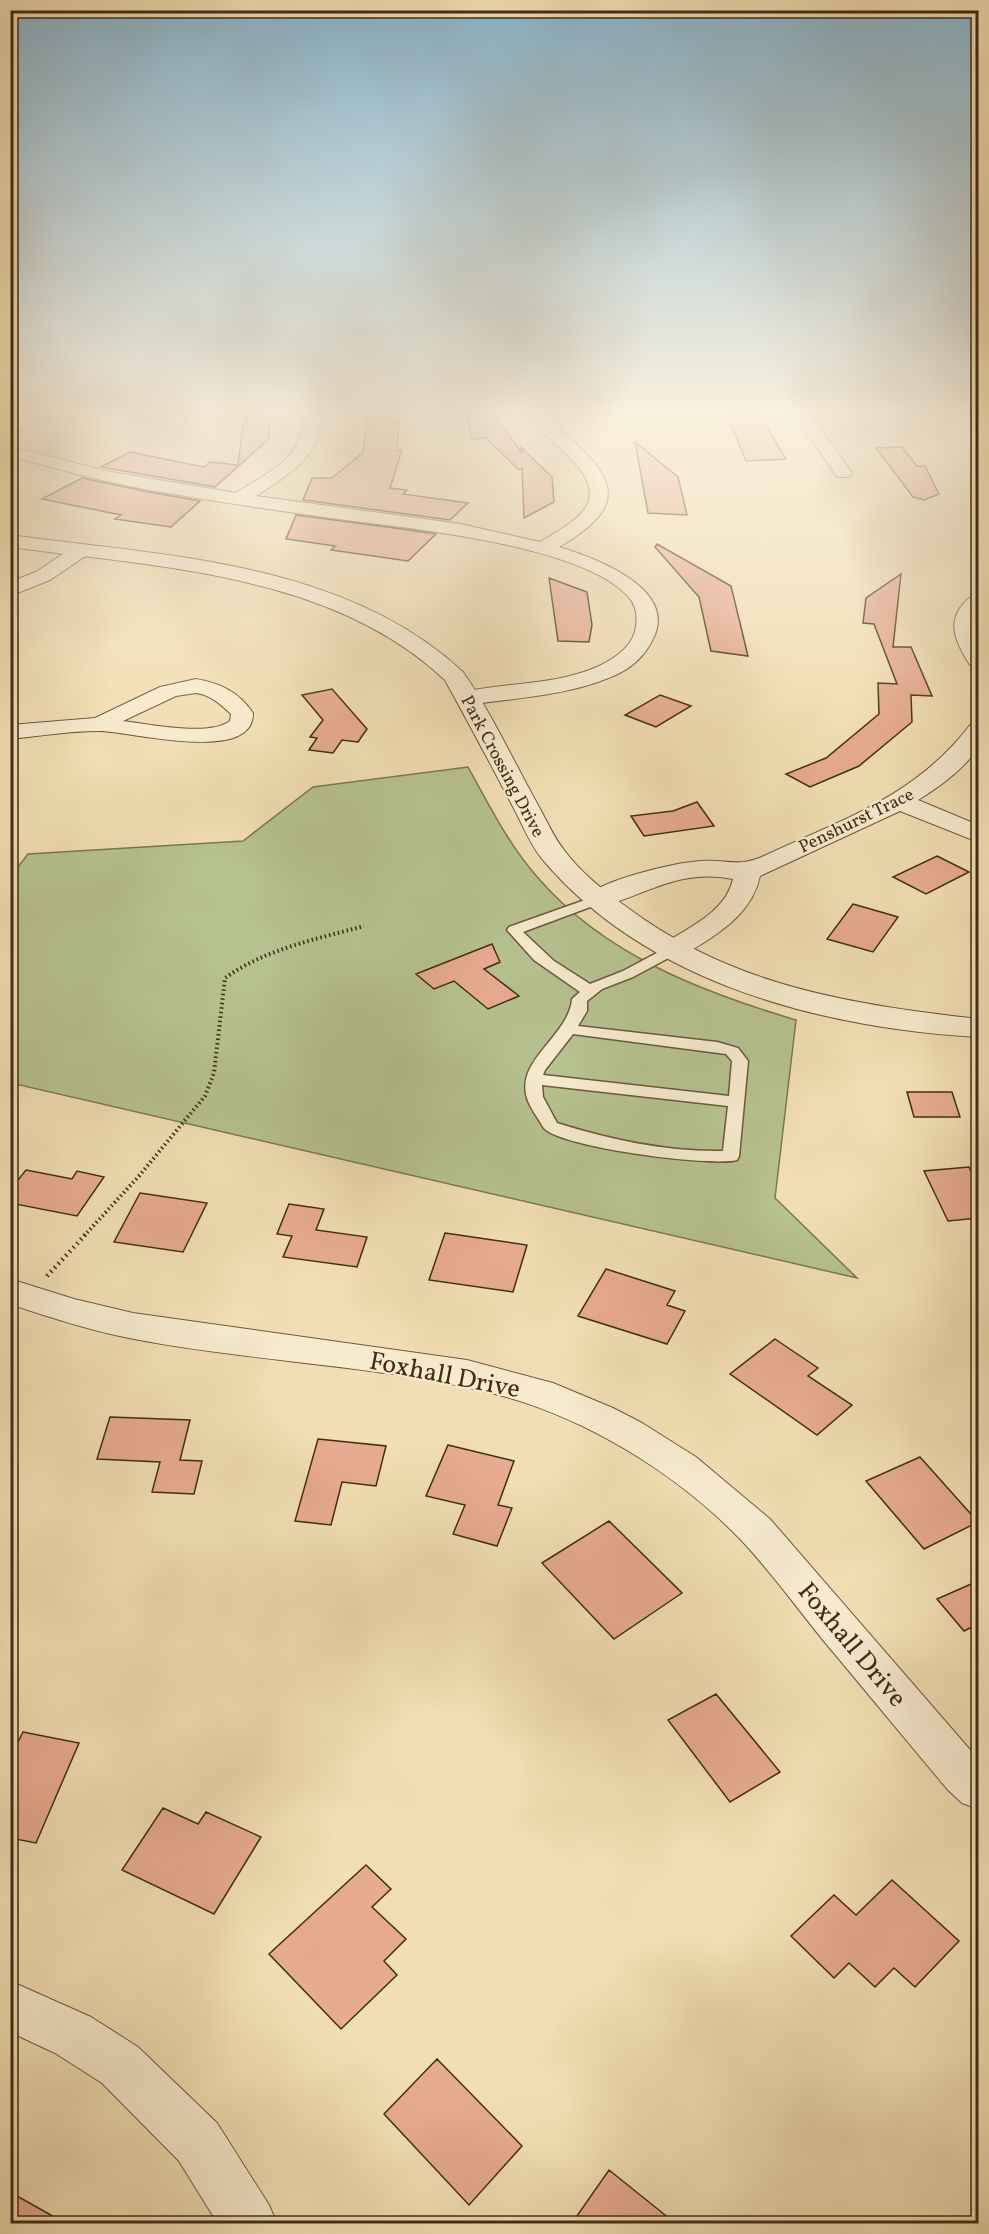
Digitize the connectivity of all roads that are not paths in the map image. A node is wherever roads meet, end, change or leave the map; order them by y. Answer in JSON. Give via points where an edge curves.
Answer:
{"nodes":[{"id":1,"x":337,"y":513,"type":"edge"},
{"id":2,"x":591,"y":513,"type":"edge"},
{"id":3,"x":10,"y":541,"type":"edge"},
{"id":4,"x":542,"y":549,"type":"junction"},
{"id":5,"x":80,"y":551,"type":"junction"},
{"id":6,"x":10,"y":590,"type":"edge"},
{"id":7,"x":978,"y":600,"type":"edge"},
{"id":8,"x":978,"y":660,"type":"edge"},
{"id":9,"x":467,"y":698,"type":"junction"},
{"id":10,"x":100,"y":724,"type":"junction"},
{"id":11,"x":978,"y":730,"type":"edge"},
{"id":12,"x":10,"y":732,"type":"edge"},
{"id":13,"x":901,"y":802,"type":"junction"},
{"id":14,"x":978,"y":834,"type":"edge"},
{"id":15,"x":748,"y":872,"type":"junction"},
{"id":16,"x":596,"y":900,"type":"junction"},
{"id":17,"x":671,"y":951,"type":"junction"},
{"id":18,"x":591,"y":991,"type":"junction"},
{"id":19,"x":978,"y":1028,"type":"edge"},
{"id":20,"x":569,"y":1029,"type":"junction"},
{"id":21,"x":534,"y":1079,"type":"junction"},
{"id":22,"x":736,"y":1102,"type":"junction"},
{"id":23,"x":17,"y":1293,"type":"edge"},
{"id":24,"x":978,"y":1788,"type":"edge"},
{"id":25,"x":10,"y":2006,"type":"edge"},
{"id":26,"x":250,"y":2223,"type":"edge"}],
"edges":[{"from":1,"to":4,"type":"street","via":[[465,532]]},
{"from":2,"to":4,"type":"street","via":[[575,529]]},
{"from":3,"to":5,"type":"street","name":"Park Crossing Drive"},
{"from":4,"to":9,"type":"street","via":[[593,566],[630,588],[645,605],[649,617],[644,639],[629,657],[585,679]]},
{"from":5,"to":6,"type":"street","via":[[43,576]]},
{"from":5,"to":9,"type":"street","name":"Park Crossing Drive","via":[[235,573],[338,603],[416,643],[455,677]]},
{"from":7,"to":8,"type":"street","via":[[966,615],[964,633]]},
{"from":9,"to":16,"type":"street","name":"Park Crossing Drive","via":[[542,839],[572,878]]},
{"from":10,"to":10,"type":"street","via":[[207,736],[232,731],[242,724],[242,713],[209,688],[191,686],[155,697]]},
{"from":10,"to":12,"type":"street"},
{"from":11,"to":13,"type":"street","name":"Penshurst Trace","via":[[964,752]]},
{"from":13,"to":14,"type":"street"},
{"from":13,"to":15,"type":"street","name":"Penshurst Trace"},
{"from":15,"to":16,"type":"street","via":[[713,868],[675,873]]},
{"from":15,"to":17,"type":"street","via":[[747,888],[729,913]]},
{"from":16,"to":17,"type":"street","name":"Park Crossing Drive"},
{"from":16,"to":18,"type":"lane","via":[[514,930],[523,942]]},
{"from":17,"to":18,"type":"lane"},
{"from":17,"to":19,"type":"street","name":"Park Crossing Drive","via":[[756,986],[813,1003],[898,1019]]},
{"from":18,"to":20,"type":"lane","via":[[580,999],[579,1011]]},
{"from":20,"to":21,"type":"lane","via":[[537,1069]]},
{"from":20,"to":22,"type":"lane","via":[[732,1051],[740,1061]]},
{"from":21,"to":22,"type":"lane"},
{"from":21,"to":22,"type":"lane","via":[[535,1097],[551,1127],[585,1139],[708,1157],[731,1156]]},
{"from":23,"to":24,"type":"street","name":"Foxhall Drive","via":[[132,1326],[486,1377],[541,1393],[604,1420],[675,1462],[719,1495],[756,1530]]},
{"from":25,"to":26,"type":"street","via":[[73,2035],[120,2065],[198,2142]]}]}
